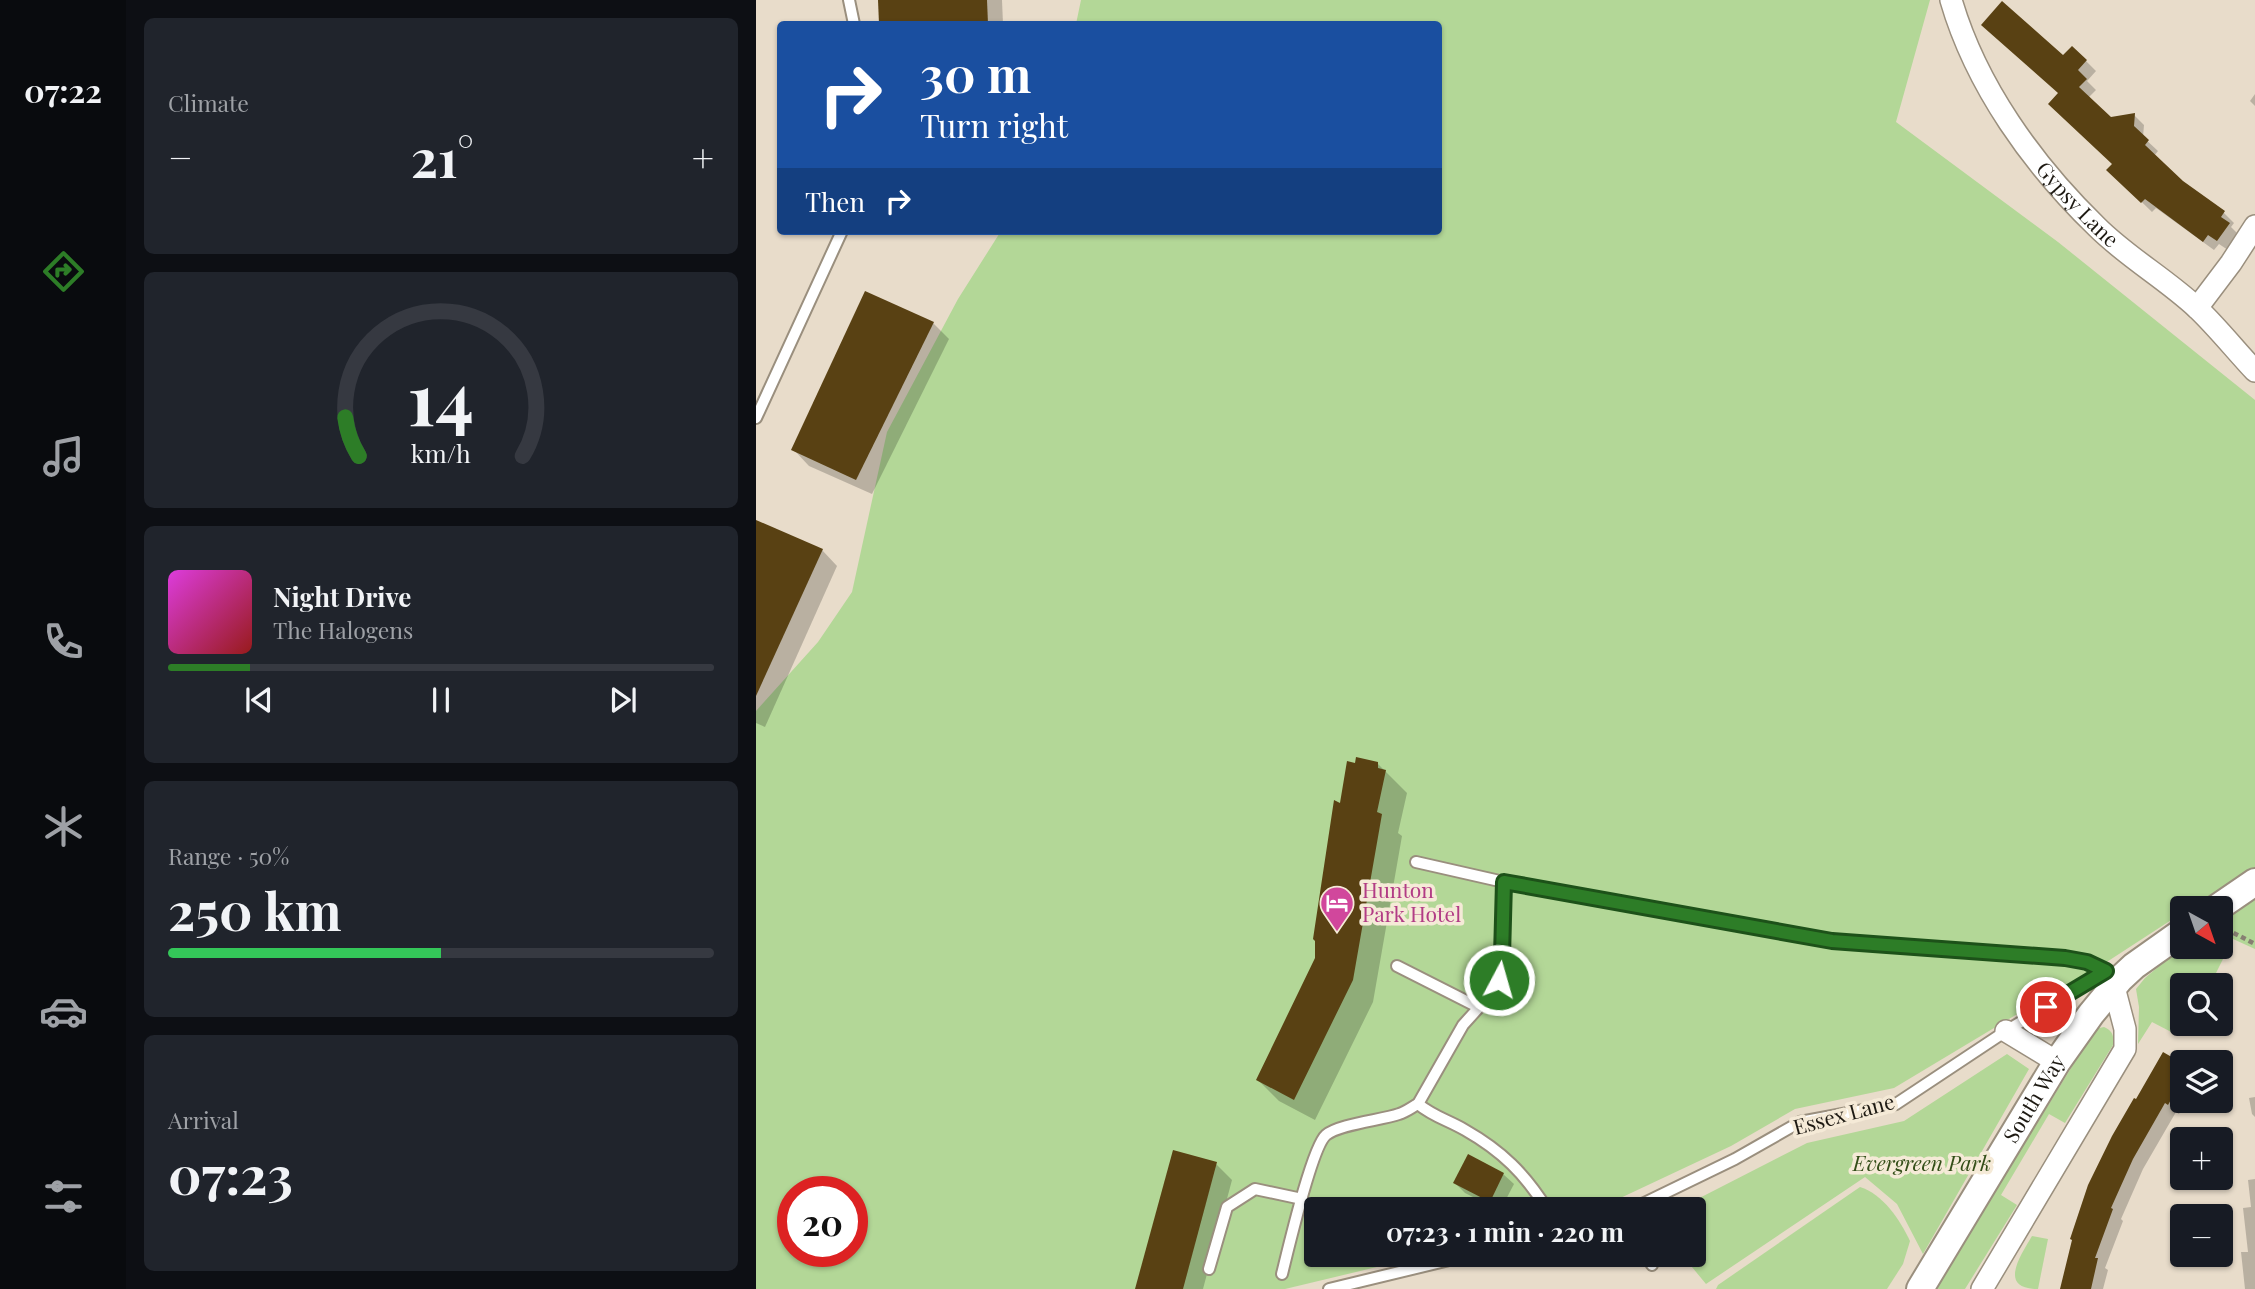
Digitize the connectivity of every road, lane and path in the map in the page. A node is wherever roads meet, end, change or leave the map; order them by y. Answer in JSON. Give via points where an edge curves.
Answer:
{"nodes":[{"id":1,"x":849,"y":0,"type":"edge"},
{"id":2,"x":1951,"y":0,"type":"edge"},
{"id":3,"x":854,"y":21,"type":"edge"},
{"id":4,"x":2255,"y":226,"type":"edge"},
{"id":5,"x":840,"y":235,"type":"edge"},
{"id":6,"x":2197,"y":308,"type":"junction"},
{"id":7,"x":2255,"y":372,"type":"edge"},
{"id":8,"x":756,"y":418,"type":"edge"},
{"id":9,"x":1416,"y":862,"type":"dead end"},
{"id":10,"x":1504,"y":882,"type":"junction"},
{"id":11,"x":2255,"y":882,"type":"edge"},
{"id":12,"x":2233,"y":897,"type":"edge"},
{"id":13,"x":2233,"y":933,"type":"edge"},
{"id":14,"x":2170,"y":940,"type":"edge"},
{"id":15,"x":2255,"y":944,"type":"edge"},
{"id":16,"x":1397,"y":966,"type":"dead end"},
{"id":17,"x":2118,"y":976,"type":"junction"},
{"id":18,"x":1478,"y":1007,"type":"junction"},
{"id":19,"x":2006,"y":1031,"type":"junction"},
{"id":20,"x":2057,"y":1062,"type":"junction"},
{"id":21,"x":1418,"y":1104,"type":"junction"},
{"id":22,"x":1540,"y":1197,"type":"edge"},
{"id":23,"x":1657,"y":1197,"type":"edge"},
{"id":24,"x":1302,"y":1199,"type":"junction"},
{"id":25,"x":1420,"y":1267,"type":"edge"},
{"id":26,"x":1209,"y":1269,"type":"dead end"},
{"id":27,"x":1282,"y":1274,"type":"dead end"},
{"id":28,"x":1990,"y":1287,"type":"edge"},
{"id":29,"x":1329,"y":1289,"type":"edge"},
{"id":30,"x":1920,"y":1289,"type":"edge"}],
"edges":[{"from":1,"to":3,"type":"lane"},
{"from":2,"to":6,"type":"street","name":"Gypsy Lane","via":[[1978,71],[2066,195],[2099,230]]},
{"from":4,"to":6,"type":"street"},
{"from":5,"to":8,"type":"lane"},
{"from":6,"to":7,"type":"street","name":"Gypsy Lane"},
{"from":9,"to":10,"type":"lane"},
{"from":10,"to":17,"type":"lane","via":[[1832,941],[2065,958]]},
{"from":10,"to":18,"type":"lane","via":[[1499,980]]},
{"from":11,"to":12,"type":"street"},
{"from":13,"to":15,"type":"path"},
{"from":14,"to":17,"type":"street","name":"South Way"},
{"from":16,"to":18,"type":"lane"},
{"from":17,"to":19,"type":"lane","name":"Essex Lane"},
{"from":17,"to":20,"type":"street","name":"South Way"},
{"from":17,"to":28,"type":"street","via":[[2125,1049]]},
{"from":18,"to":21,"type":"lane"},
{"from":19,"to":20,"type":"street"},
{"from":19,"to":23,"type":"lane","name":"Essex Lane","via":[[1896,1104],[1800,1122]]},
{"from":20,"to":30,"type":"street","name":"South Way"},
{"from":21,"to":22,"type":"lane","via":[[1513,1163]]},
{"from":21,"to":24,"type":"lane","via":[[1400,1114],[1327,1134]]},
{"from":24,"to":26,"type":"lane","via":[[1255,1189],[1233,1202],[1227,1207]]},
{"from":24,"to":27,"type":"lane"},
{"from":25,"to":29,"type":"lane"}]}
